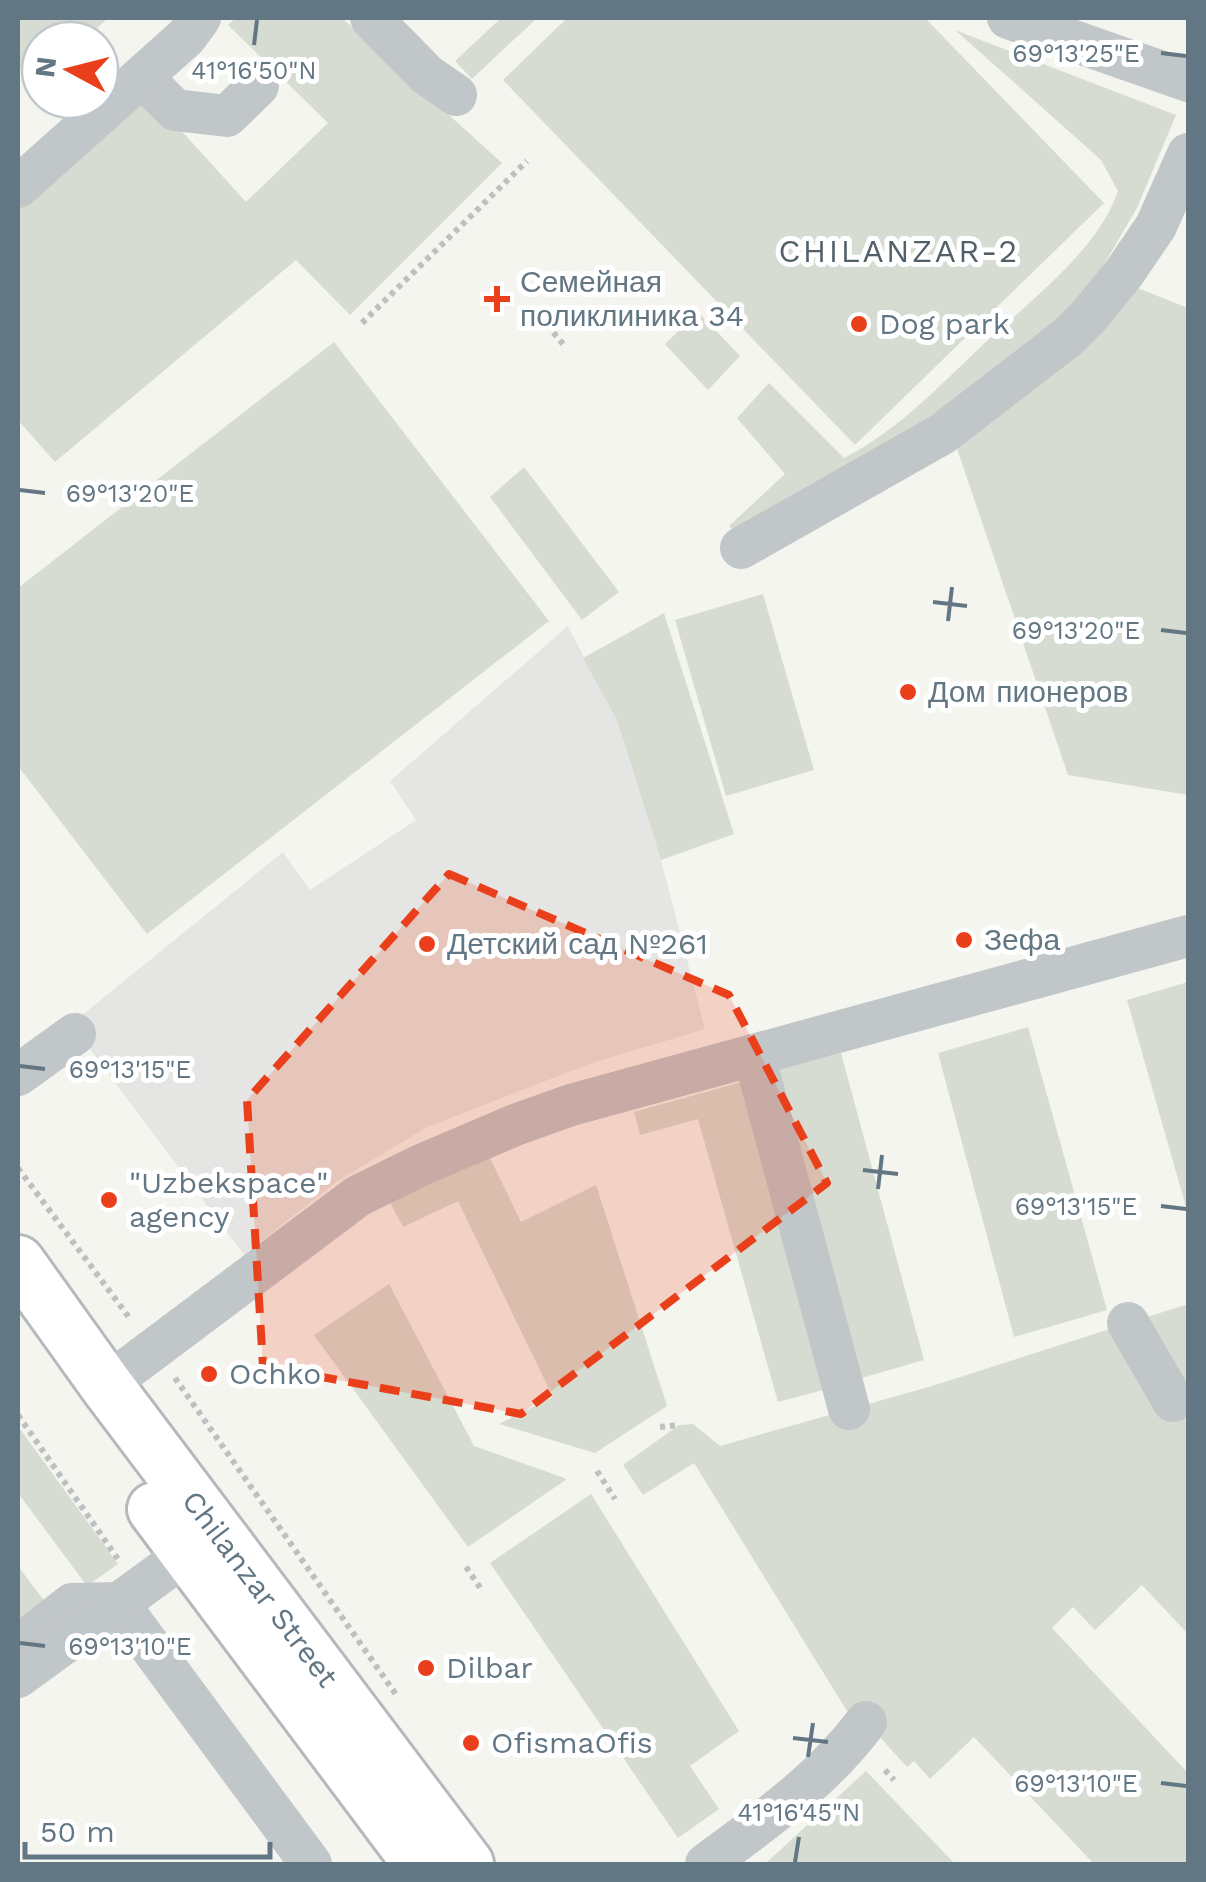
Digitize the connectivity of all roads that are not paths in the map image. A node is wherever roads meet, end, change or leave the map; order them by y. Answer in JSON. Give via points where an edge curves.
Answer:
{"nodes":[{"id":1,"x":200,"y":18,"type":"edge"},
{"id":2,"x":371,"y":18,"type":"edge"},
{"id":3,"x":1008,"y":18,"type":"edge"},
{"id":4,"x":142,"y":77,"type":"junction"},
{"id":5,"x":1188,"y":81,"type":"edge"},
{"id":6,"x":258,"y":86,"type":"dead end"},
{"id":7,"x":456,"y":95,"type":"dead end"},
{"id":8,"x":1188,"y":154,"type":"edge"},
{"id":9,"x":18,"y":188,"type":"edge"},
{"id":10,"x":742,"y":548,"type":"dead end"},
{"id":11,"x":1188,"y":936,"type":"edge"},
{"id":12,"x":75,"y":1034,"type":"dead end"},
{"id":13,"x":754,"y":1055,"type":"junction"},
{"id":14,"x":18,"y":1075,"type":"edge"},
{"id":15,"x":18,"y":1262,"type":"edge"},
{"id":16,"x":1128,"y":1323,"type":"dead end"},
{"id":17,"x":18,"y":1324,"type":"edge"},
{"id":18,"x":91,"y":1395,"type":"junction"},
{"id":19,"x":1173,"y":1401,"type":"dead end"},
{"id":20,"x":849,"y":1410,"type":"dead end"},
{"id":21,"x":202,"y":1542,"type":"junction"},
{"id":22,"x":118,"y":1603,"type":"junction"},
{"id":23,"x":18,"y":1646,"type":"edge"},
{"id":24,"x":18,"y":1677,"type":"edge"},
{"id":25,"x":866,"y":1722,"type":"dead end"},
{"id":26,"x":311,"y":1864,"type":"edge"},
{"id":27,"x":420,"y":1864,"type":"edge"},
{"id":28,"x":467,"y":1864,"type":"edge"},
{"id":29,"x":706,"y":1864,"type":"edge"}],
"edges":[{"from":1,"to":4,"type":"street"},
{"from":2,"to":7,"type":"street"},
{"from":3,"to":5,"type":"street"},
{"from":4,"to":6,"type":"street","via":[[175,110],[227,116]]},
{"from":4,"to":9,"type":"street"},
{"from":8,"to":10,"type":"street","via":[[1156,226],[1068,337],[942,434]]},
{"from":11,"to":13,"type":"street"},
{"from":12,"to":14,"type":"street"},
{"from":13,"to":18,"type":"street","via":[[571,1104],[388,1180]]},
{"from":13,"to":20,"type":"street"},
{"from":15,"to":18,"type":"main road","name":"Chilanzar Street"},
{"from":16,"to":19,"type":"street"},
{"from":17,"to":18,"type":"main road","name":"Chilanzar Street"},
{"from":18,"to":21,"type":"main road","name":"Chilanzar Street"},
{"from":21,"to":22,"type":"street"},
{"from":21,"to":27,"type":"main road","name":"Chilanzar Street"},
{"from":21,"to":28,"type":"main road","name":"Chilanzar Street"},
{"from":22,"to":23,"type":"street","via":[[72,1604]]},
{"from":22,"to":24,"type":"street"},
{"from":22,"to":26,"type":"street"},
{"from":25,"to":29,"type":"street","via":[[804,1790]]}]}
